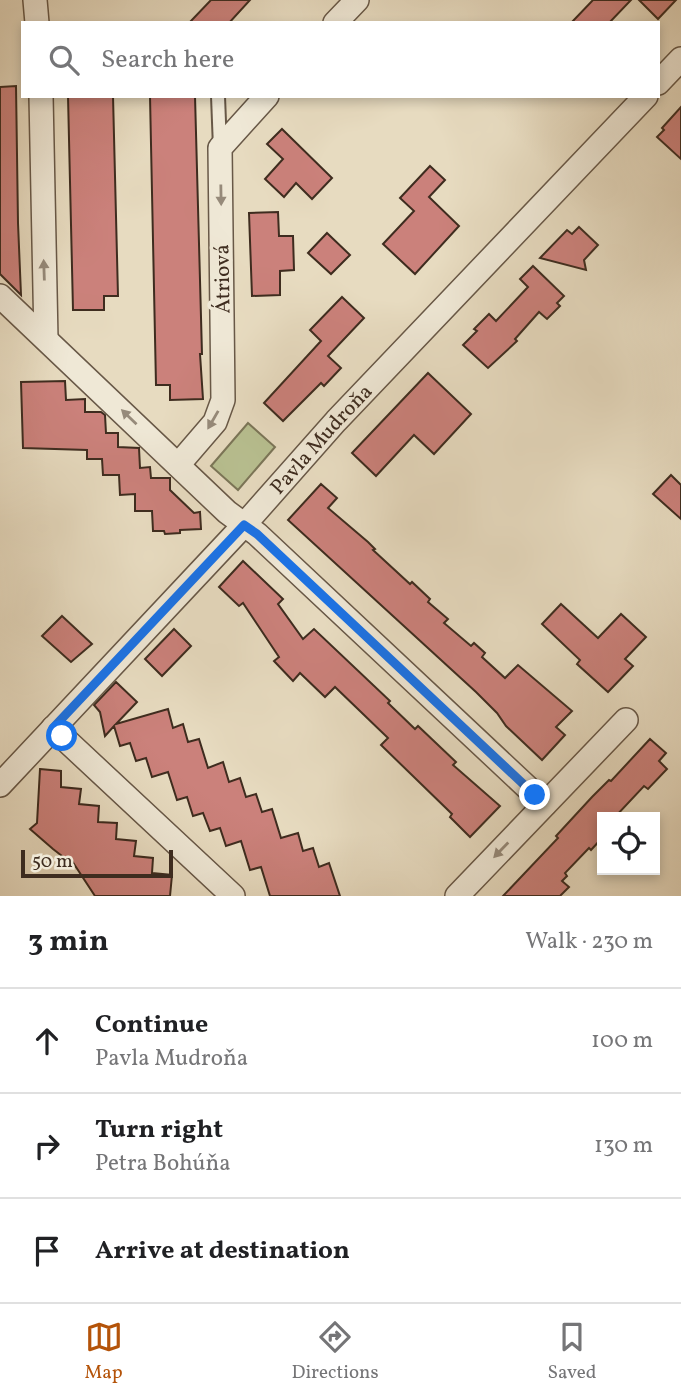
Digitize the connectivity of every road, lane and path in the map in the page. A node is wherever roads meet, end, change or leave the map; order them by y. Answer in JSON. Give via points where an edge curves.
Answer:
{"nodes":[{"id":1,"x":36,"y":0,"type":"edge"},
{"id":2,"x":357,"y":0,"type":"edge"},
{"id":3,"x":37,"y":21,"type":"edge"},
{"id":4,"x":337,"y":21,"type":"edge"},
{"id":5,"x":681,"y":59,"type":"edge"},
{"id":6,"x":660,"y":81,"type":"edge"},
{"id":7,"x":41,"y":98,"type":"edge"},
{"id":8,"x":218,"y":98,"type":"edge"},
{"id":9,"x":265,"y":98,"type":"edge"},
{"id":10,"x":644,"y":98,"type":"edge"},
{"id":11,"x":220,"y":148,"type":"junction"},
{"id":12,"x":0,"y":296,"type":"edge"},
{"id":13,"x":46,"y":338,"type":"junction"},
{"id":14,"x":178,"y":465,"type":"junction"},
{"id":15,"x":244,"y":525,"type":"junction"},
{"id":16,"x":626,"y":720,"type":"dead end"},
{"id":17,"x":53,"y":728,"type":"junction"},
{"id":18,"x":0,"y":785,"type":"edge"},
{"id":19,"x":545,"y":804,"type":"junction"},
{"id":20,"x":233,"y":896,"type":"edge"},
{"id":21,"x":457,"y":896,"type":"edge"}],
"edges":[{"from":1,"to":3,"type":"street"},
{"from":2,"to":4,"type":"street"},
{"from":5,"to":6,"type":"street"},
{"from":13,"to":7,"type":"street","one_way":true},
{"from":8,"to":11,"type":"lane"},
{"from":9,"to":11,"type":"street"},
{"from":10,"to":15,"type":"street","name":"Pavla Mudroňa","via":[[336,421]]},
{"from":11,"to":14,"type":"street","name":"Átriová","one_way":true,"via":[[223,400],[215,422]]},
{"from":12,"to":13,"type":"street"},
{"from":14,"to":13,"type":"street","one_way":true},
{"from":14,"to":15,"type":"street"},
{"from":15,"to":17,"type":"street","name":"Pavla Mudroňa"},
{"from":15,"to":19,"type":"street"},
{"from":16,"to":19,"type":"street"},
{"from":17,"to":18,"type":"street","name":"Pavla Mudroňa"},
{"from":17,"to":20,"type":"street"},
{"from":19,"to":21,"type":"street","one_way":true}]}
